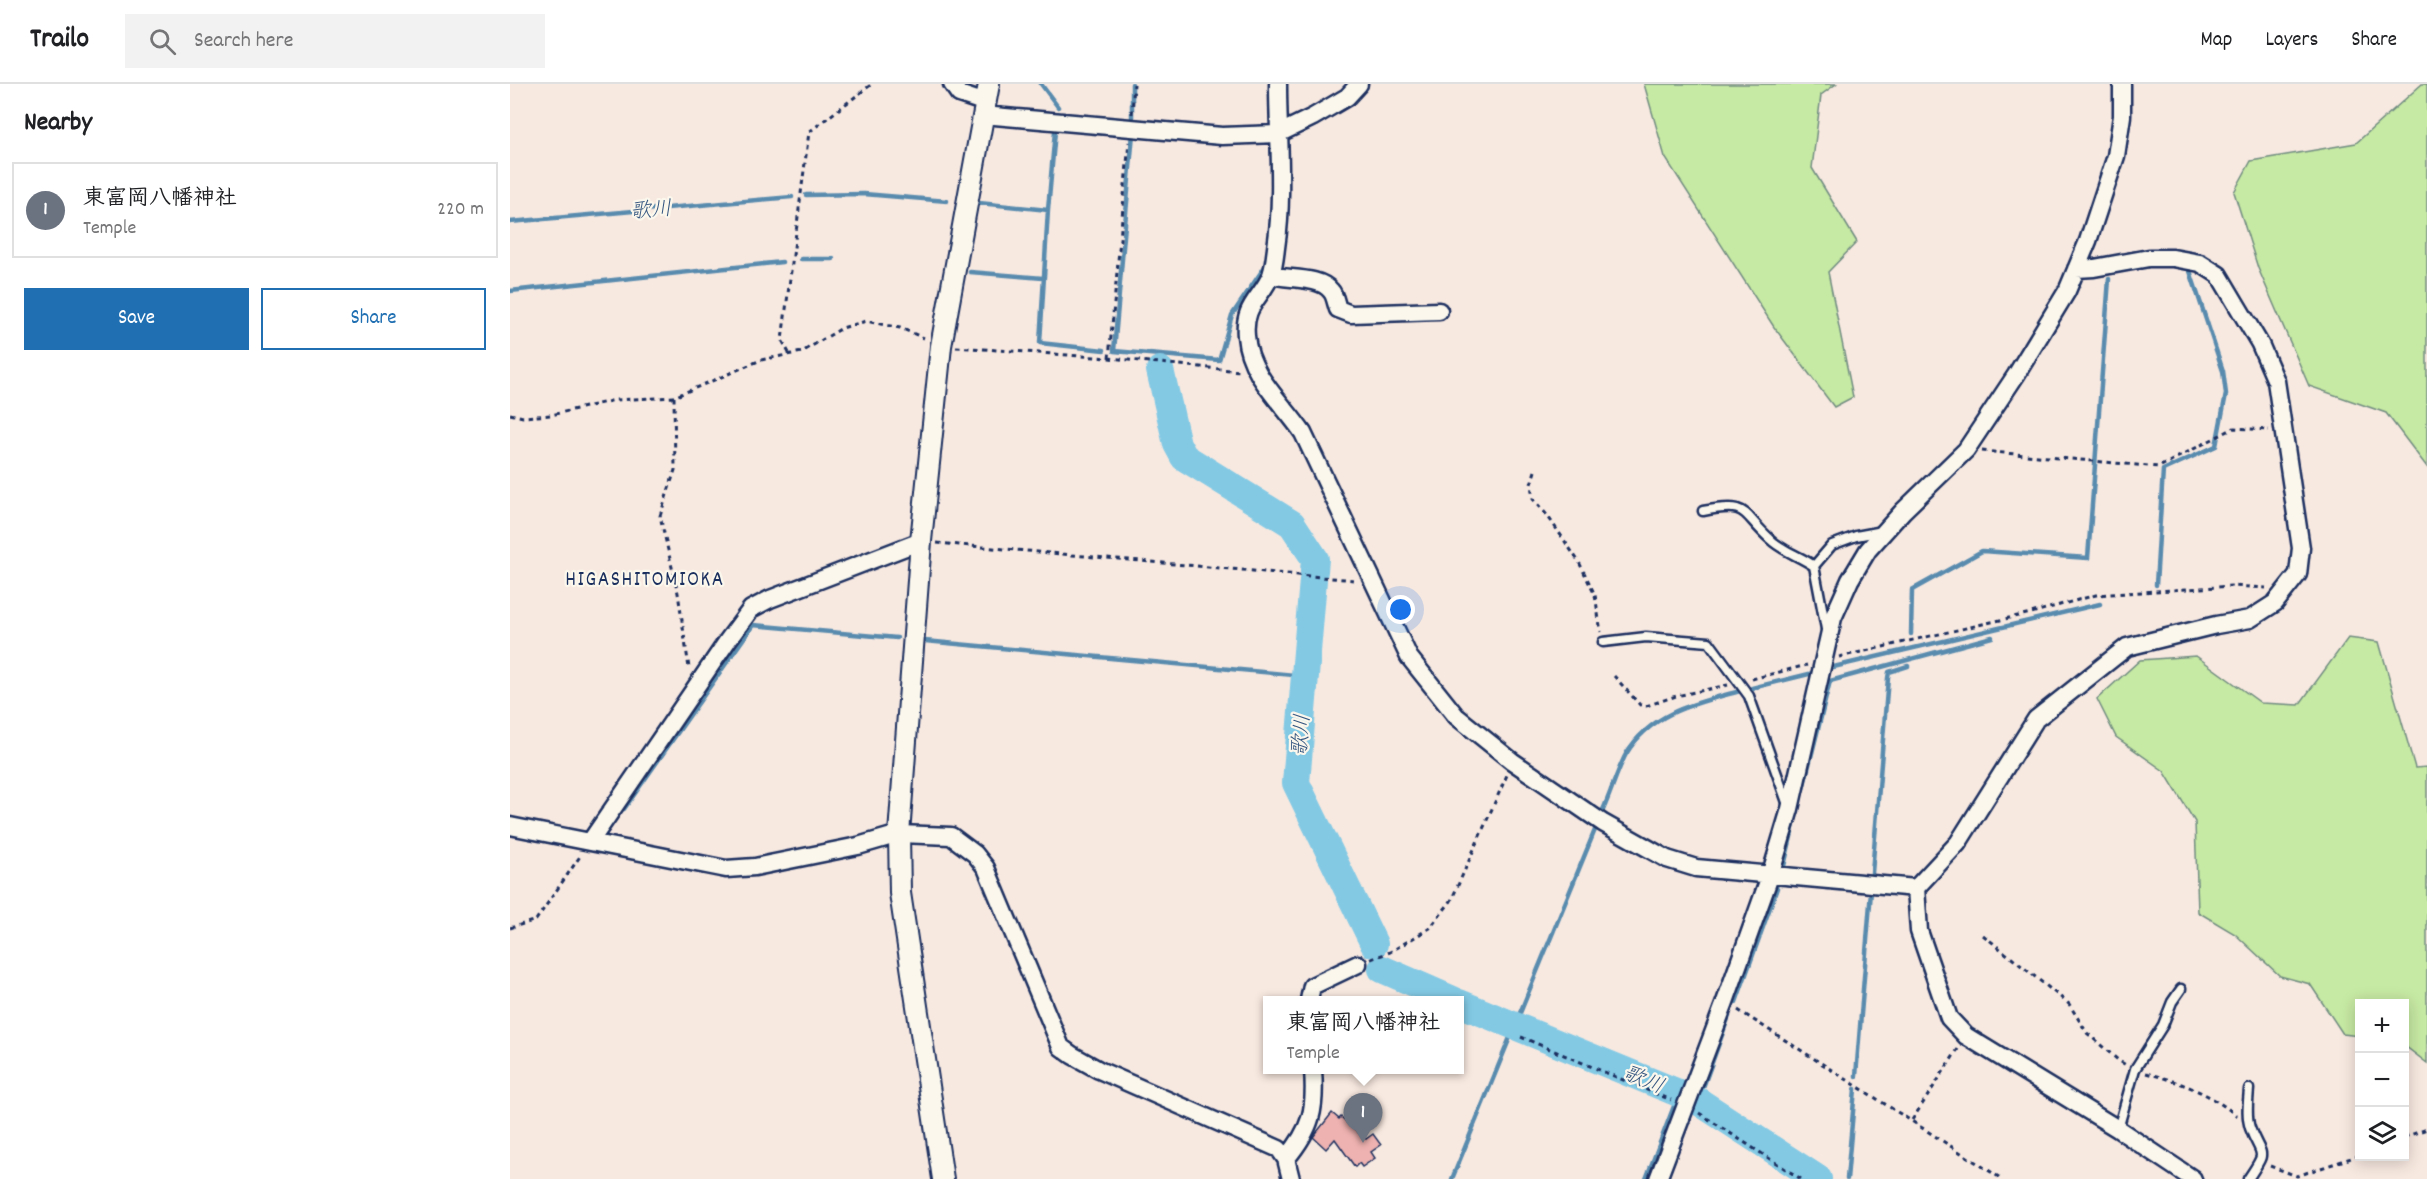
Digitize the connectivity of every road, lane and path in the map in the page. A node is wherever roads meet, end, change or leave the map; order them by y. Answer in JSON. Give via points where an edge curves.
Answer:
{"nodes":[{"id":1,"x":872,"y":84,"type":"edge"},
{"id":2,"x":952,"y":84,"type":"edge"},
{"id":3,"x":1134,"y":84,"type":"edge"},
{"id":4,"x":1278,"y":84,"type":"edge"},
{"id":5,"x":1359,"y":84,"type":"edge"},
{"id":6,"x":2122,"y":84,"type":"edge"},
{"id":7,"x":986,"y":101,"type":"edge"},
{"id":8,"x":1131,"y":129,"type":"junction"},
{"id":9,"x":1278,"y":134,"type":"junction"},
{"id":10,"x":2076,"y":269,"type":"junction"},
{"id":11,"x":1271,"y":274,"type":"junction"},
{"id":12,"x":1439,"y":311,"type":"dead end"},
{"id":13,"x":941,"y":346,"type":"junction"},
{"id":14,"x":789,"y":354,"type":"junction"},
{"id":15,"x":1109,"y":358,"type":"junction"},
{"id":16,"x":1256,"y":373,"type":"junction"},
{"id":17,"x":674,"y":397,"type":"junction"},
{"id":18,"x":510,"y":414,"type":"edge"},
{"id":19,"x":2284,"y":431,"type":"junction"},
{"id":20,"x":1966,"y":450,"type":"junction"},
{"id":21,"x":1535,"y":471,"type":"dead end"},
{"id":22,"x":1703,"y":511,"type":"dead end"},
{"id":23,"x":1884,"y":531,"type":"junction"},
{"id":24,"x":921,"y":541,"type":"junction"},
{"id":25,"x":1814,"y":566,"type":"junction"},
{"id":26,"x":1372,"y":582,"type":"junction"},
{"id":27,"x":2286,"y":588,"type":"junction"},
{"id":28,"x":1828,"y":638,"type":"junction"},
{"id":29,"x":1603,"y":642,"type":"joint"},
{"id":30,"x":1822,"y":668,"type":"junction"},
{"id":31,"x":1614,"y":676,"type":"dead end"},
{"id":32,"x":1741,"y":682,"type":"junction"},
{"id":33,"x":696,"y":688,"type":"junction"},
{"id":34,"x":1513,"y":761,"type":"junction"},
{"id":35,"x":1790,"y":809,"type":"junction"},
{"id":36,"x":510,"y":826,"type":"edge"},
{"id":37,"x":899,"y":834,"type":"junction"},
{"id":38,"x":590,"y":842,"type":"junction"},
{"id":39,"x":1770,"y":876,"type":"junction"},
{"id":40,"x":1916,"y":888,"type":"junction"},
{"id":41,"x":510,"y":928,"type":"edge"},
{"id":42,"x":1983,"y":935,"type":"dead end"},
{"id":43,"x":1358,"y":964,"type":"joint"},
{"id":44,"x":2181,"y":989,"type":"dead end"},
{"id":45,"x":1310,"y":996,"type":"edge"},
{"id":46,"x":1725,"y":1002,"type":"junction"},
{"id":47,"x":1966,"y":1036,"type":"junction"},
{"id":48,"x":1521,"y":1037,"type":"dead end"},
{"id":49,"x":2134,"y":1069,"type":"junction"},
{"id":50,"x":1313,"y":1074,"type":"edge"},
{"id":51,"x":2248,"y":1089,"type":"dead end"},
{"id":52,"x":1687,"y":1100,"type":"junction"},
{"id":53,"x":1912,"y":1120,"type":"junction"},
{"id":54,"x":2250,"y":1127,"type":"junction"},
{"id":55,"x":2118,"y":1129,"type":"junction"},
{"id":56,"x":2427,"y":1129,"type":"edge"},
{"id":57,"x":2409,"y":1135,"type":"edge"},
{"id":58,"x":2355,"y":1157,"type":"edge"},
{"id":59,"x":1286,"y":1159,"type":"junction"},
{"id":60,"x":2260,"y":1161,"type":"junction"},
{"id":61,"x":943,"y":1179,"type":"edge"},
{"id":62,"x":1292,"y":1179,"type":"edge"},
{"id":63,"x":1658,"y":1179,"type":"edge"},
{"id":64,"x":1801,"y":1179,"type":"edge"},
{"id":65,"x":2002,"y":1179,"type":"edge"},
{"id":66,"x":2193,"y":1179,"type":"edge"},
{"id":67,"x":2248,"y":1179,"type":"edge"}],
"edges":[{"from":1,"to":14,"type":"path","via":[[808,132],[782,340]]},
{"from":2,"to":7,"type":"street","via":[[959,94]]},
{"from":3,"to":8,"type":"path"},
{"from":4,"to":9,"type":"street"},
{"from":5,"to":9,"type":"street","via":[[1347,97]]},
{"from":6,"to":10,"type":"street","via":[[2116,156]]},
{"from":7,"to":8,"type":"street"},
{"from":7,"to":13,"type":"street"},
{"from":8,"to":9,"type":"street","via":[[1222,136]]},
{"from":8,"to":15,"type":"path"},
{"from":9,"to":11,"type":"street","via":[[1280,206]]},
{"from":10,"to":19,"type":"street","via":[[2173,258],[2200,263],[2219,275],[2260,344],[2276,381]]},
{"from":10,"to":20,"type":"street","via":[[2067,291]]},
{"from":11,"to":12,"type":"street","via":[[1285,279],[1317,280],[1331,291],[1338,309],[1351,314]]},
{"from":11,"to":16,"type":"street","via":[[1248,309],[1246,336]]},
{"from":13,"to":14,"type":"path","via":[[900,328],[866,321],[842,328],[802,352]]},
{"from":13,"to":15,"type":"path"},
{"from":13,"to":24,"type":"street"},
{"from":14,"to":17,"type":"path","via":[[761,360]]},
{"from":15,"to":16,"type":"path"},
{"from":16,"to":26,"type":"street","via":[[1303,433]]},
{"from":17,"to":18,"type":"path","via":[[615,400],[551,415]]},
{"from":17,"to":33,"type":"path","via":[[675,470],[660,516],[678,593],[691,681]]},
{"from":19,"to":20,"type":"path","via":[[2234,428],[2159,467]]},
{"from":19,"to":27,"type":"street","via":[[2301,548],[2298,574]]},
{"from":20,"to":23,"type":"street"},
{"from":21,"to":29,"type":"path","via":[[1533,499],[1579,562],[1595,595]]},
{"from":22,"to":25,"type":"lane","via":[[1732,507],[1745,512],[1770,540]]},
{"from":23,"to":25,"type":"lane","via":[[1832,546]]},
{"from":23,"to":28,"type":"street","via":[[1850,580]]},
{"from":24,"to":26,"type":"path"},
{"from":24,"to":33,"type":"street","via":[[751,609]]},
{"from":24,"to":37,"type":"street"},
{"from":25,"to":28,"type":"lane"},
{"from":26,"to":34,"type":"street","via":[[1409,657],[1428,682],[1456,716]]},
{"from":27,"to":30,"type":"path","via":[[2232,586],[2096,595]]},
{"from":27,"to":40,"type":"street","via":[[2275,603],[2250,619],[2127,647],[2053,705],[2036,719],[1958,843]]},
{"from":28,"to":30,"type":"street"},
{"from":29,"to":32,"type":"lane","via":[[1646,637],[1709,642]]},
{"from":30,"to":32,"type":"path"},
{"from":30,"to":35,"type":"street"},
{"from":31,"to":32,"type":"path","via":[[1640,705],[1646,706]]},
{"from":32,"to":35,"type":"lane"},
{"from":33,"to":38,"type":"street"},
{"from":34,"to":39,"type":"street","via":[[1603,823],[1667,859],[1696,868]]},
{"from":34,"to":43,"type":"path","via":[[1451,901],[1430,928],[1390,952]]},
{"from":35,"to":39,"type":"street"},
{"from":36,"to":38,"type":"street"},
{"from":37,"to":38,"type":"street","via":[[756,867],[726,869]]},
{"from":37,"to":59,"type":"street","via":[[951,836],[986,868],[1061,1047],[1099,1070],[1279,1149]]},
{"from":37,"to":61,"type":"street","via":[[900,893]]},
{"from":38,"to":41,"type":"path","via":[[536,920]]},
{"from":39,"to":40,"type":"street"},
{"from":39,"to":46,"type":"street"},
{"from":40,"to":47,"type":"street","via":[[1919,931],[1949,1017]]},
{"from":42,"to":49,"type":"path","via":[[2069,1004],[2087,1033]]},
{"from":43,"to":45,"type":"street","via":[[1312,986]]},
{"from":44,"to":49,"type":"lane"},
{"from":46,"to":52,"type":"street"},
{"from":46,"to":53,"type":"path"},
{"from":47,"to":53,"type":"path"},
{"from":47,"to":55,"type":"street"},
{"from":48,"to":52,"type":"path"},
{"from":49,"to":54,"type":"path","via":[[2186,1084],[2224,1105]]},
{"from":49,"to":55,"type":"lane"},
{"from":50,"to":59,"type":"street","via":[[1315,1098],[1309,1123]]},
{"from":51,"to":54,"type":"lane"},
{"from":52,"to":63,"type":"street"},
{"from":52,"to":64,"type":"path"},
{"from":53,"to":65,"type":"path"},
{"from":54,"to":60,"type":"lane","via":[[2262,1151]]},
{"from":55,"to":66,"type":"street"},
{"from":56,"to":57,"type":"path"},
{"from":58,"to":60,"type":"path","via":[[2297,1176]]},
{"from":59,"to":62,"type":"street"},
{"from":60,"to":67,"type":"lane"}]}
